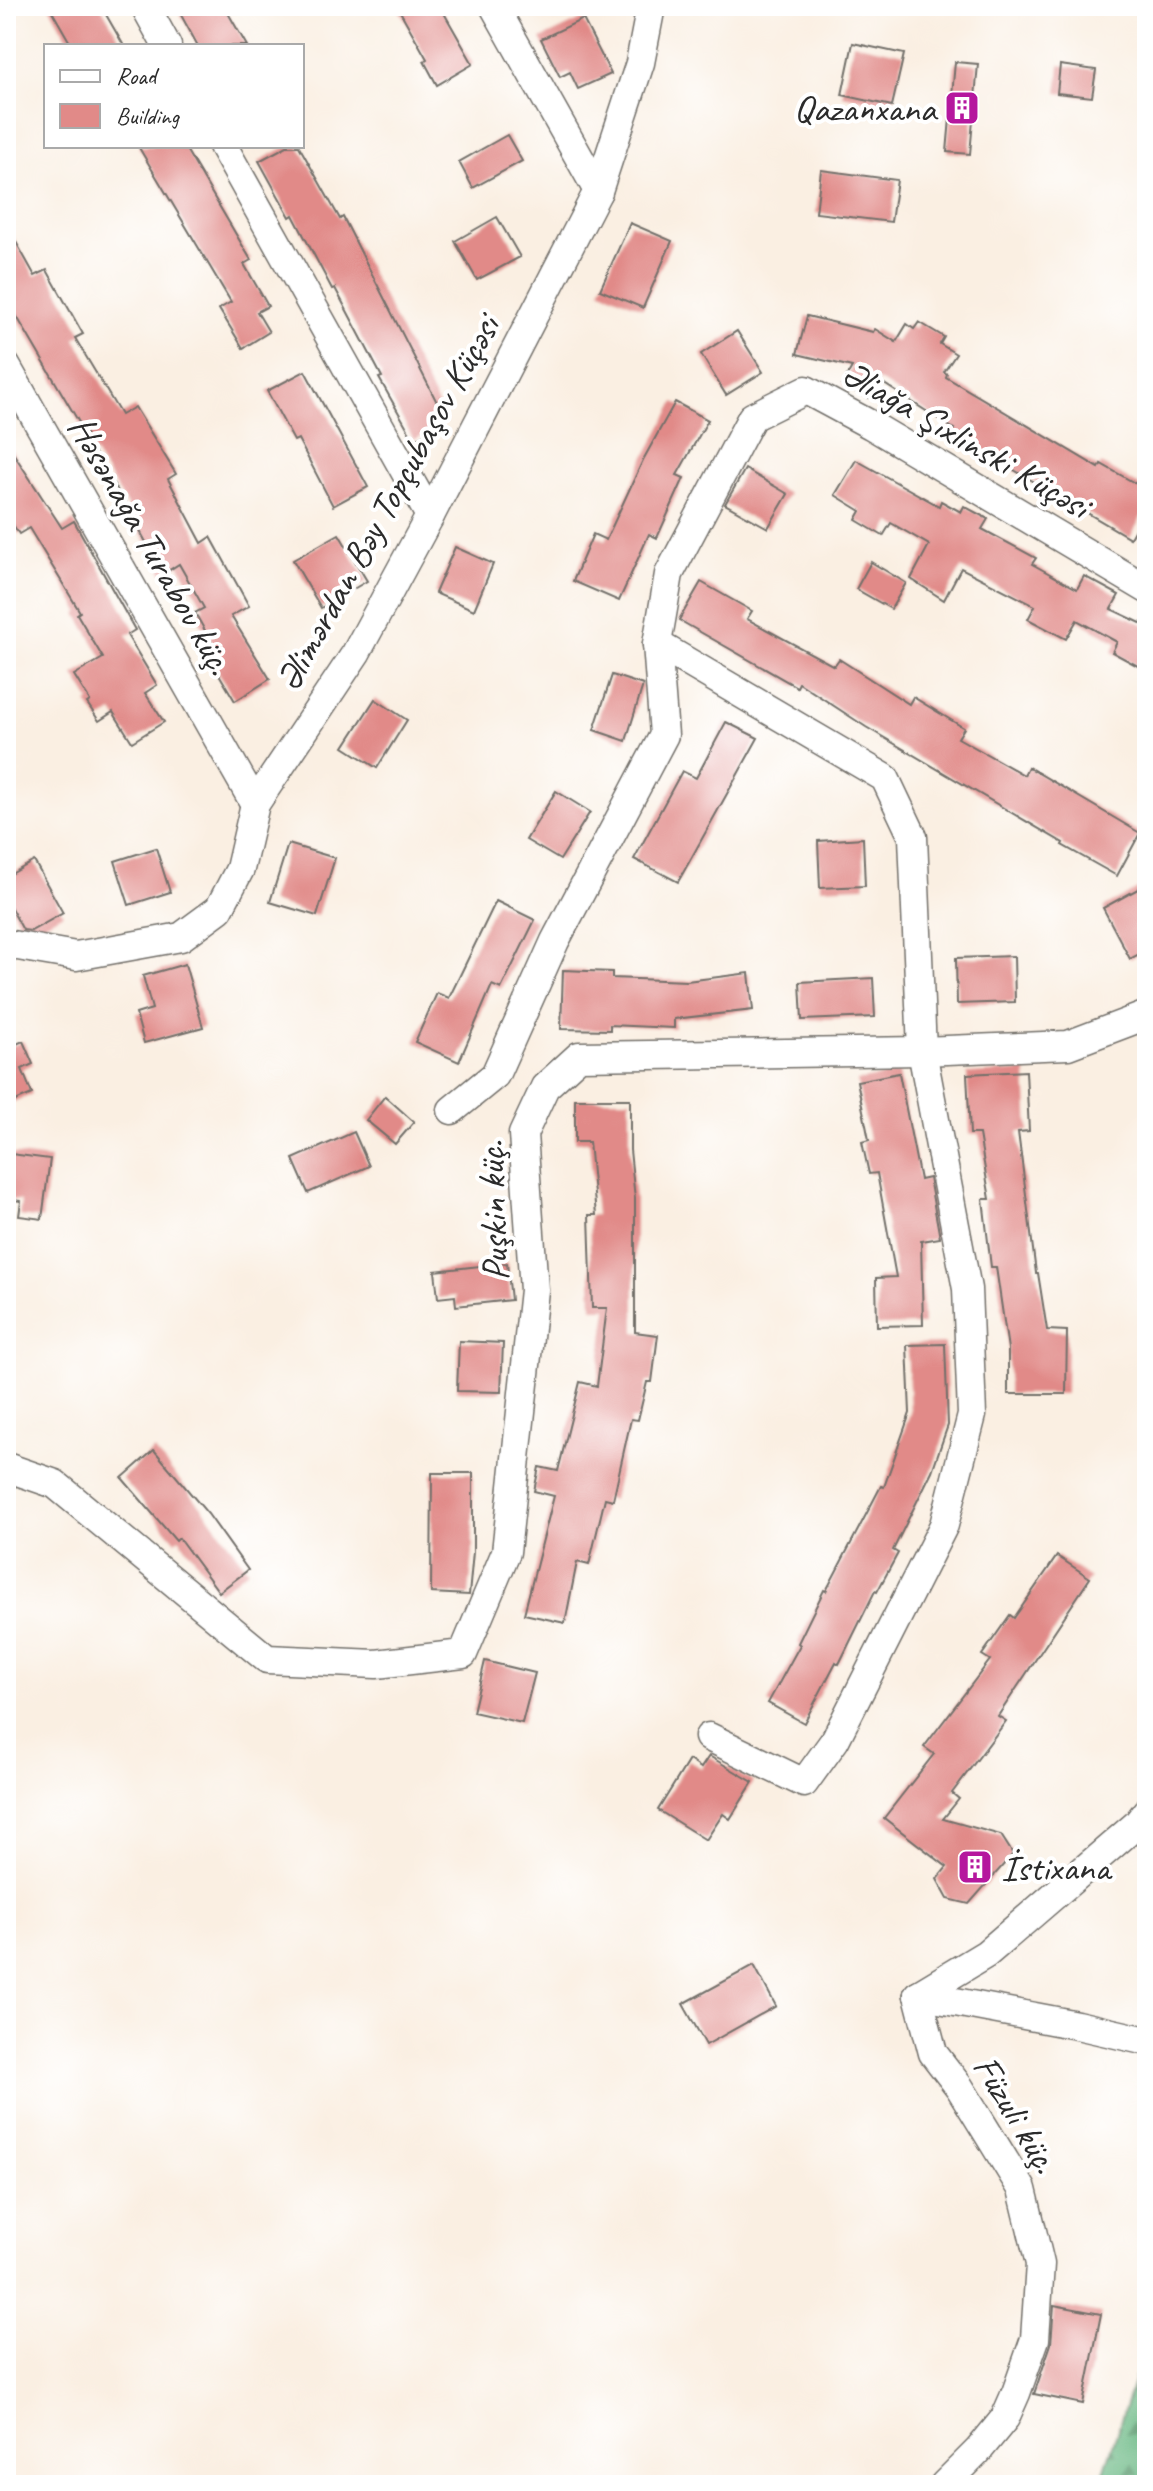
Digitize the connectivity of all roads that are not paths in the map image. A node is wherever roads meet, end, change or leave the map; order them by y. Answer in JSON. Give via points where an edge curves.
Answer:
{"nodes":[{"id":1,"x":145,"y":6,"type":"edge"},
{"id":2,"x":494,"y":6,"type":"edge"},
{"id":3,"x":651,"y":6,"type":"edge"},
{"id":4,"x":166,"y":44,"type":"edge"},
{"id":5,"x":224,"y":148,"type":"edge"},
{"id":6,"x":598,"y":191,"type":"junction"},
{"id":7,"x":6,"y":366,"type":"edge"},
{"id":8,"x":430,"y":516,"type":"junction"},
{"id":9,"x":1147,"y":589,"type":"edge"},
{"id":10,"x":657,"y":644,"type":"junction"},
{"id":11,"x":255,"y":804,"type":"junction"},
{"id":12,"x":6,"y":944,"type":"edge"},
{"id":13,"x":1147,"y":1015,"type":"edge"},
{"id":14,"x":922,"y":1051,"type":"junction"},
{"id":15,"x":452,"y":1110,"type":"dead end"},
{"id":16,"x":6,"y":1467,"type":"edge"},
{"id":17,"x":709,"y":1737,"type":"dead end"},
{"id":18,"x":1144,"y":1821,"type":"edge"},
{"id":19,"x":918,"y":1995,"type":"junction"},
{"id":20,"x":1147,"y":2041,"type":"edge"},
{"id":21,"x":944,"y":2485,"type":"edge"}],
"edges":[{"from":1,"to":4,"type":"street"},
{"from":2,"to":6,"type":"street"},
{"from":3,"to":6,"type":"street","name":"Əlimərdan Bəy Topçubaşov Küçəsi","via":[[640,63]]},
{"from":5,"to":8,"type":"street"},
{"from":6,"to":8,"type":"street","name":"Əlimərdan Bəy Topçubaşov Küçəsi"},
{"from":7,"to":11,"type":"street","name":"Həsənağa Turabov küç."},
{"from":8,"to":11,"type":"street","name":"Əlimərdan Bəy Topçubaşov Küçəsi","via":[[356,653]]},
{"from":9,"to":10,"type":"street","name":"Əliağa Şıxlinski Küçəsi","via":[[806,390],[752,417],[669,574]]},
{"from":10,"to":14,"type":"street","via":[[885,778],[913,837]]},
{"from":10,"to":15,"type":"street","name":"Əliağa Şıxlinski Küçəsi","via":[[664,735],[555,941],[495,1075]]},
{"from":11,"to":12,"type":"street","name":"Əlimərdan Bəy Topçubaşov Küçəsi","via":[[240,869],[219,909],[181,937],[76,956]]},
{"from":13,"to":14,"type":"street","name":"Puşkin küç.","via":[[1068,1045]]},
{"from":14,"to":16,"type":"street","name":"Puşkin küç.","via":[[579,1056],[545,1087],[523,1134],[534,1290],[506,1552],[463,1654],[376,1664],[267,1659],[55,1484]]},
{"from":14,"to":17,"type":"street","via":[[967,1289],[972,1415],[944,1525],[835,1740],[804,1783]]},
{"from":18,"to":19,"type":"street","via":[[986,1954]]},
{"from":19,"to":20,"type":"street"},
{"from":19,"to":21,"type":"street","name":"Füzuli küç.","via":[[933,2053],[1022,2189],[1040,2264],[1035,2339],[1016,2393],[1005,2418]]}]}
